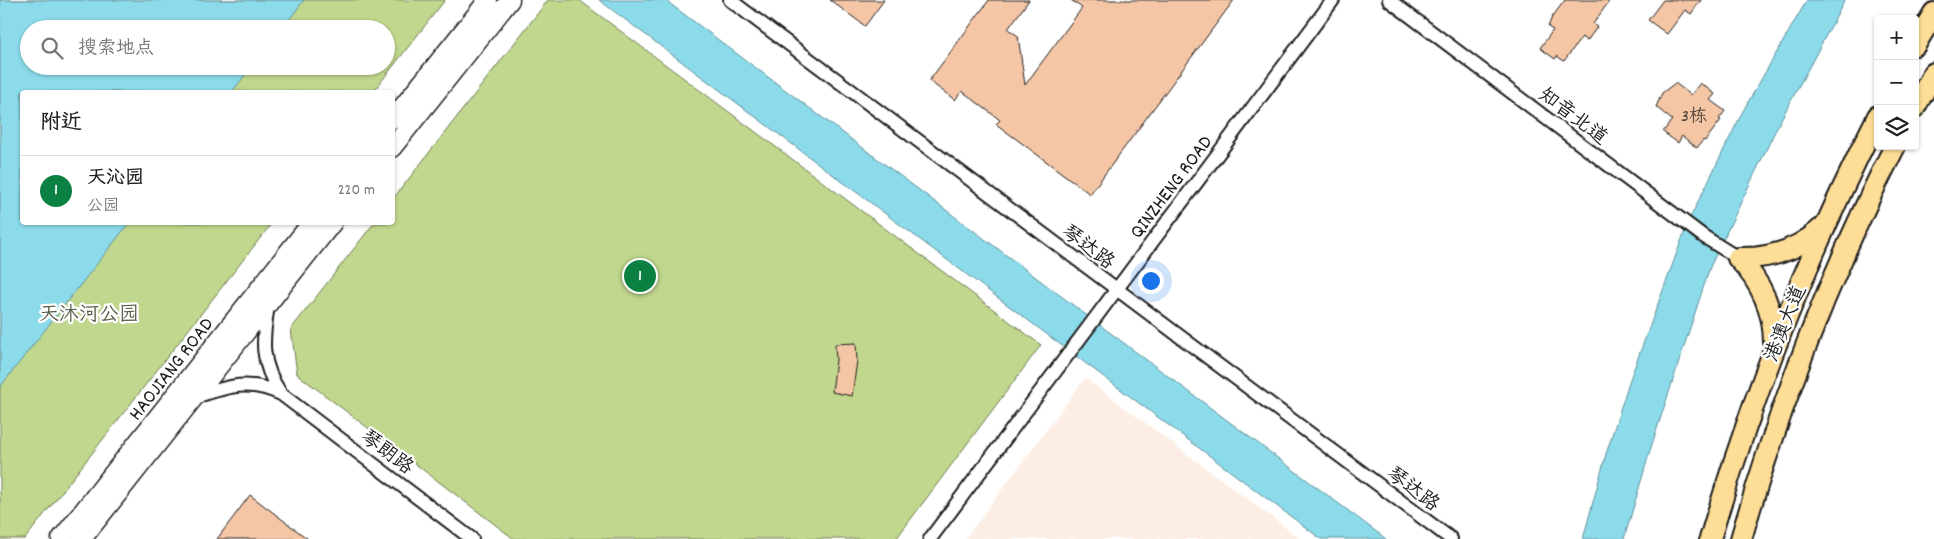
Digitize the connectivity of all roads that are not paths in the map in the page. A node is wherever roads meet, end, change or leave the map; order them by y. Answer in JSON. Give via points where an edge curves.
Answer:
{"nodes":[{"id":1,"x":488,"y":0,"type":"edge"},
{"id":2,"x":510,"y":0,"type":"edge"},
{"id":3,"x":730,"y":0,"type":"edge"},
{"id":4,"x":1333,"y":0,"type":"edge"},
{"id":5,"x":1389,"y":0,"type":"edge"},
{"id":6,"x":1934,"y":13,"type":"edge"},
{"id":7,"x":1919,"y":38,"type":"edge"},
{"id":8,"x":1934,"y":73,"type":"edge"},
{"id":9,"x":1916,"y":105,"type":"edge"},
{"id":10,"x":395,"y":116,"type":"edge"},
{"id":11,"x":1874,"y":124,"type":"edge"},
{"id":12,"x":395,"y":144,"type":"edge"},
{"id":13,"x":1893,"y":150,"type":"edge"},
{"id":14,"x":310,"y":225,"type":"edge"},
{"id":15,"x":331,"y":225,"type":"edge"},
{"id":16,"x":1824,"y":227,"type":"junction"},
{"id":17,"x":1738,"y":258,"type":"junction"},
{"id":18,"x":1116,"y":290,"type":"junction"},
{"id":19,"x":269,"y":304,"type":"junction"},
{"id":20,"x":1774,"y":348,"type":"junction"},
{"id":21,"x":281,"y":394,"type":"junction"},
{"id":22,"x":195,"y":396,"type":"junction"},
{"id":23,"x":61,"y":539,"type":"edge"},
{"id":24,"x":82,"y":539,"type":"edge"},
{"id":25,"x":472,"y":539,"type":"edge"},
{"id":26,"x":930,"y":539,"type":"edge"},
{"id":27,"x":1451,"y":539,"type":"edge"},
{"id":28,"x":1710,"y":539,"type":"edge"},
{"id":29,"x":1740,"y":539,"type":"edge"}],
"edges":[{"from":1,"to":10,"type":"main road"},
{"from":2,"to":12,"type":"main road"},
{"from":3,"to":18,"type":"street","name":"琴达路"},
{"from":4,"to":18,"type":"street","name":"QINZHENG ROAD"},
{"from":5,"to":17,"type":"street","name":"知音北道","via":[[1678,217]]},
{"from":6,"to":7,"type":"main road"},
{"from":8,"to":9,"type":"main road"},
{"from":11,"to":16,"type":"main road","name":"港澳大道"},
{"from":13,"to":29,"type":"main road","name":"港澳大道","via":[[1811,332]]},
{"from":14,"to":23,"type":"main road","name":"HAOJIANG ROAD"},
{"from":15,"to":19,"type":"main road","name":"HAOJIANG ROAD"},
{"from":16,"to":17,"type":"main road","via":[[1802,244],[1778,254]]},
{"from":16,"to":20,"type":"main road","name":"港澳大道"},
{"from":17,"to":20,"type":"main road","via":[[1763,292],[1772,320]]},
{"from":18,"to":26,"type":"street","name":"QINZHENG ROAD"},
{"from":18,"to":27,"type":"street","name":"琴达路"},
{"from":19,"to":21,"type":"street","via":[[263,336],[265,360]]},
{"from":19,"to":22,"type":"main road","name":"HAOJIANG ROAD"},
{"from":20,"to":28,"type":"main road","name":"港澳大道"},
{"from":21,"to":22,"type":"street","via":[[260,386],[237,384]]},
{"from":21,"to":25,"type":"street","name":"琴朗路"},
{"from":22,"to":24,"type":"main road","name":"HAOJIANG ROAD"}]}
